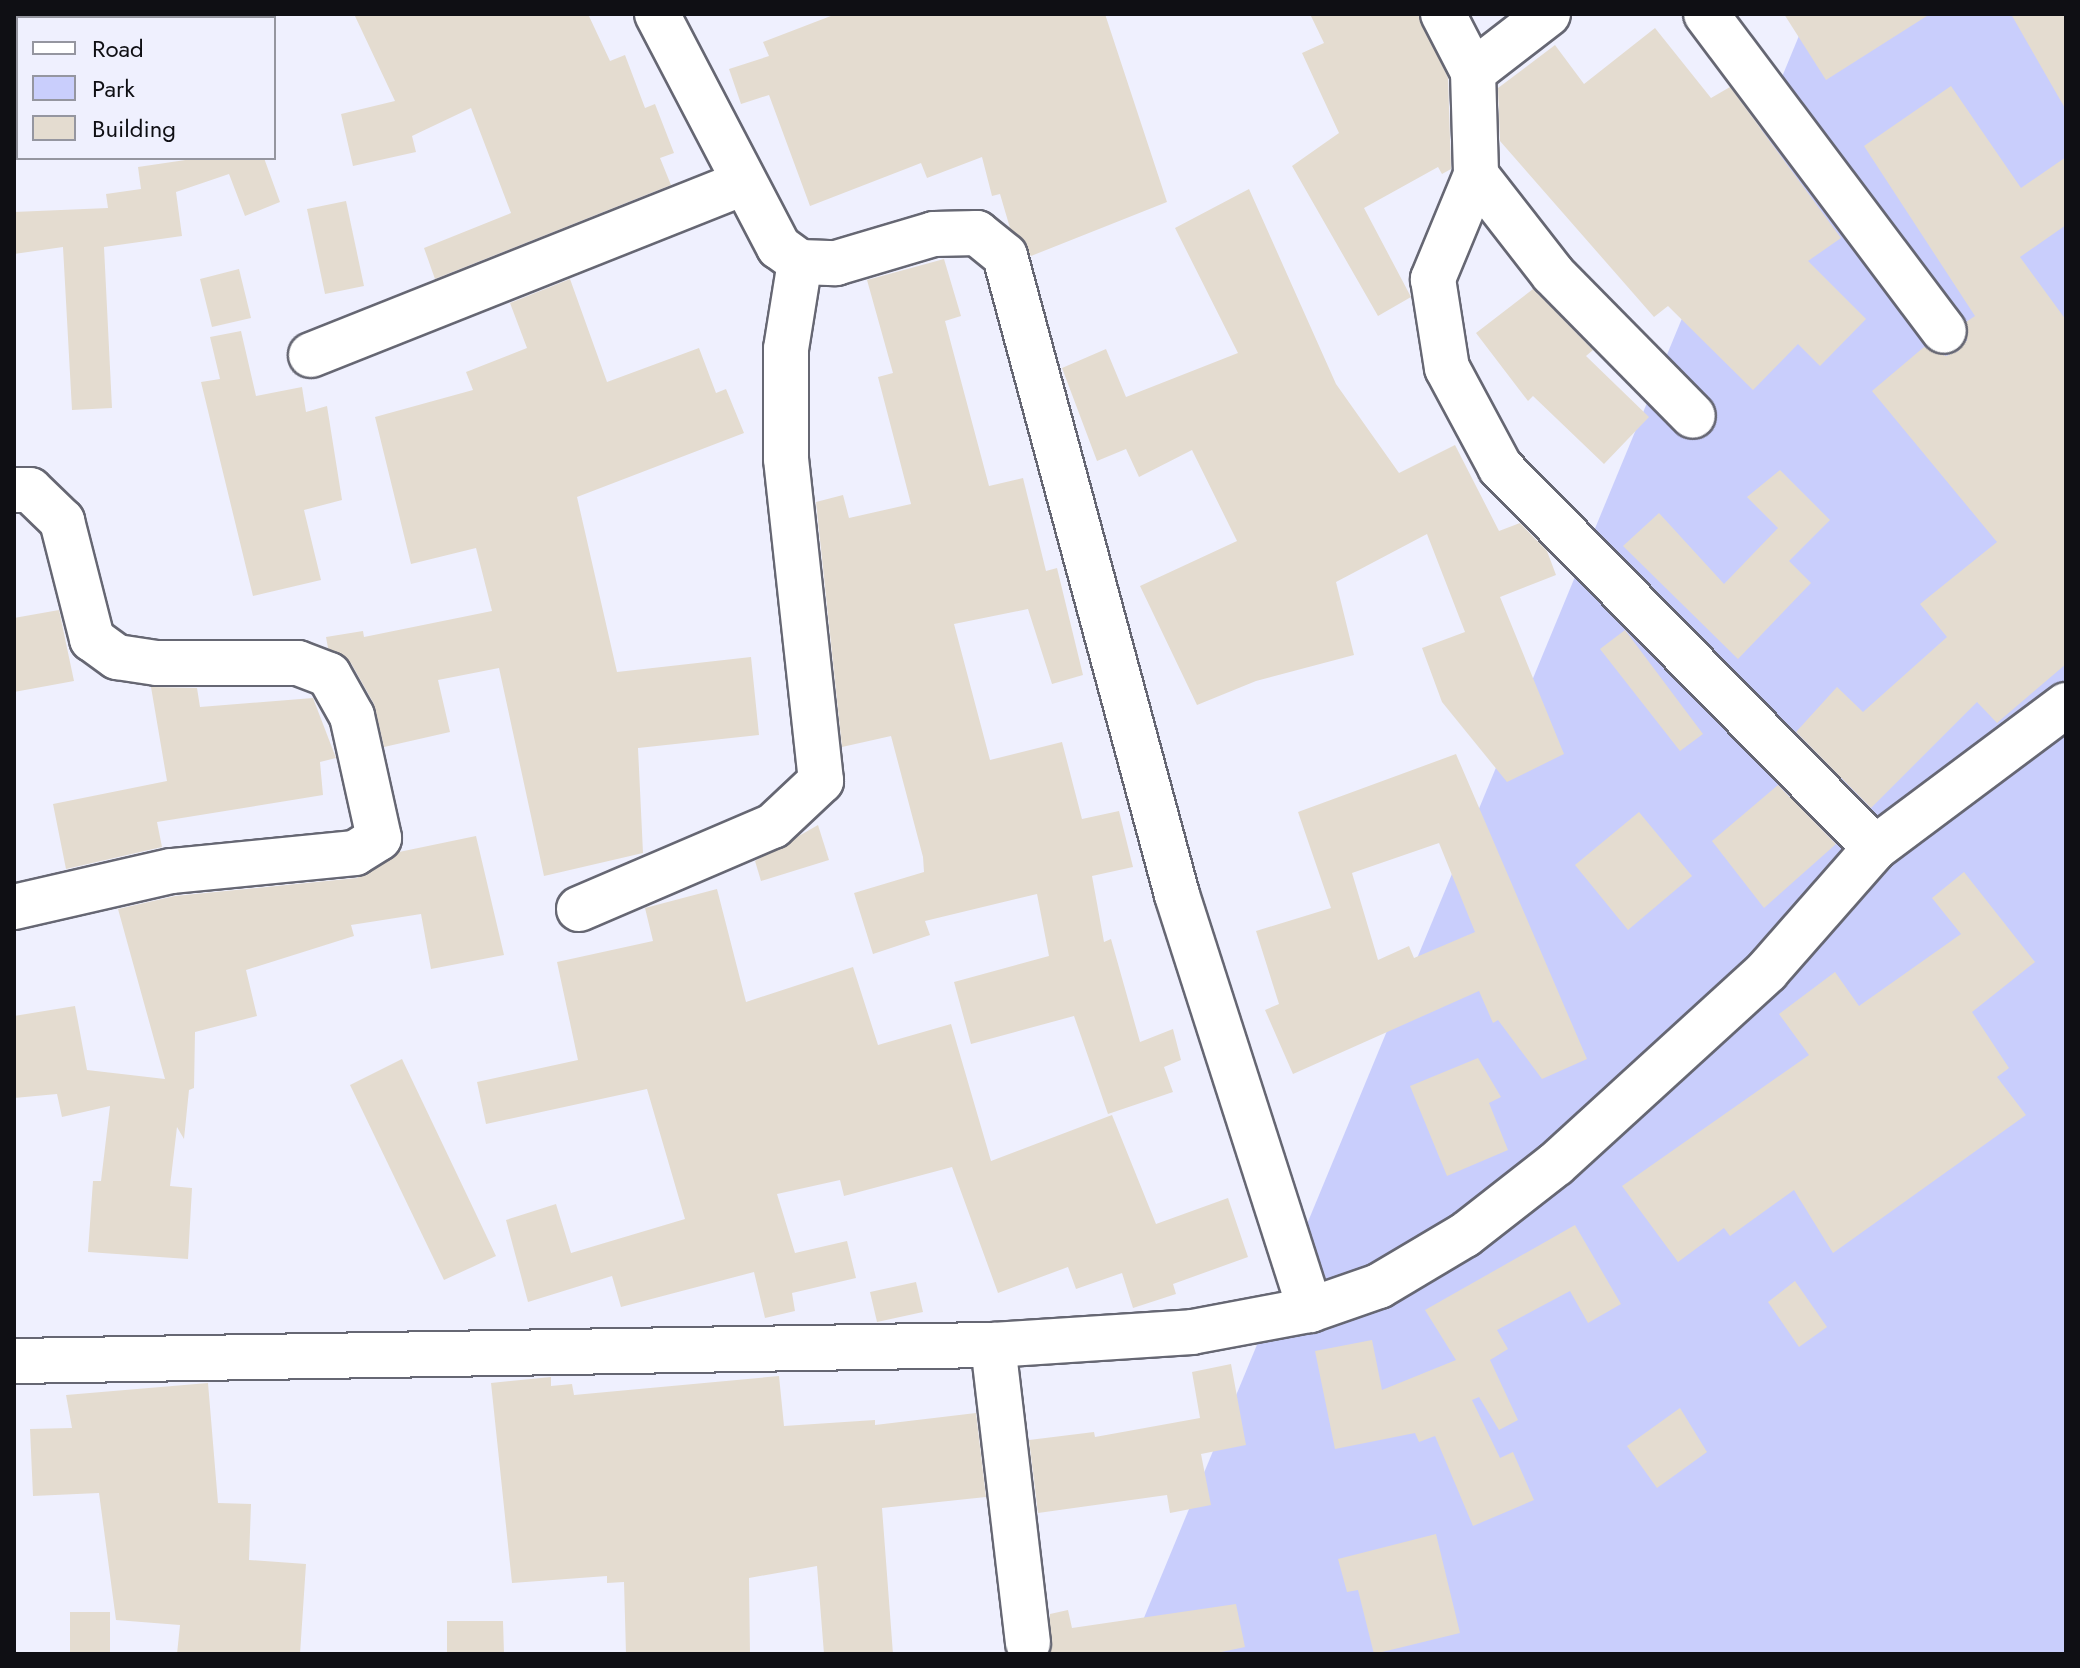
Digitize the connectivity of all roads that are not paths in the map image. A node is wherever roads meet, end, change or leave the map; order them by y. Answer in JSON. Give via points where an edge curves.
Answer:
{"nodes":[{"id":1,"x":657,"y":14,"type":"edge"},
{"id":2,"x":1443,"y":14,"type":"edge"},
{"id":3,"x":1548,"y":14,"type":"edge"},
{"id":4,"x":1706,"y":14,"type":"edge"},
{"id":5,"x":1473,"y":72,"type":"junction"},
{"id":6,"x":1476,"y":175,"type":"junction"},
{"id":7,"x":744,"y":183,"type":"junction"},
{"id":8,"x":800,"y":262,"type":"junction"},
{"id":9,"x":1944,"y":331,"type":"dead end"},
{"id":10,"x":311,"y":355,"type":"dead end"},
{"id":11,"x":1693,"y":416,"type":"dead end"},
{"id":12,"x":14,"y":490,"type":"edge"},
{"id":13,"x":2066,"y":705,"type":"edge"},
{"id":14,"x":1875,"y":848,"type":"junction"},
{"id":15,"x":14,"y":907,"type":"edge"},
{"id":16,"x":579,"y":909,"type":"dead end"},
{"id":17,"x":1310,"y":1310,"type":"junction"},
{"id":18,"x":993,"y":1345,"type":"junction"},
{"id":19,"x":14,"y":1361,"type":"edge"},
{"id":20,"x":1028,"y":1643,"type":"dead end"}],
"edges":[{"from":1,"to":7,"type":"street"},
{"from":2,"to":5,"type":"street"},
{"from":3,"to":5,"type":"street"},
{"from":4,"to":9,"type":"street"},
{"from":5,"to":6,"type":"street"},
{"from":6,"to":11,"type":"street","via":[[1553,274]]},
{"from":6,"to":14,"type":"street","via":[[1433,279],[1447,368],[1500,467]]},
{"from":7,"to":8,"type":"street","via":[[779,247]]},
{"from":7,"to":10,"type":"street"},
{"from":8,"to":16,"type":"street","via":[[786,349],[786,459],[821,781],[773,826]]},
{"from":8,"to":17,"type":"street","via":[[836,263],[934,234],[977,233],[1005,256],[1177,895]]},
{"from":12,"to":15,"type":"street","via":[[30,490],[62,521],[92,639],[117,657],[157,663],[298,663],[329,675],[352,716],[379,838],[355,853],[171,871]]},
{"from":13,"to":14,"type":"street"},
{"from":14,"to":17,"type":"street","via":[[1767,971],[1556,1164],[1465,1235],[1379,1286]]},
{"from":17,"to":18,"type":"street","via":[[1192,1332]]},
{"from":18,"to":19,"type":"street"},
{"from":18,"to":20,"type":"street"}]}
